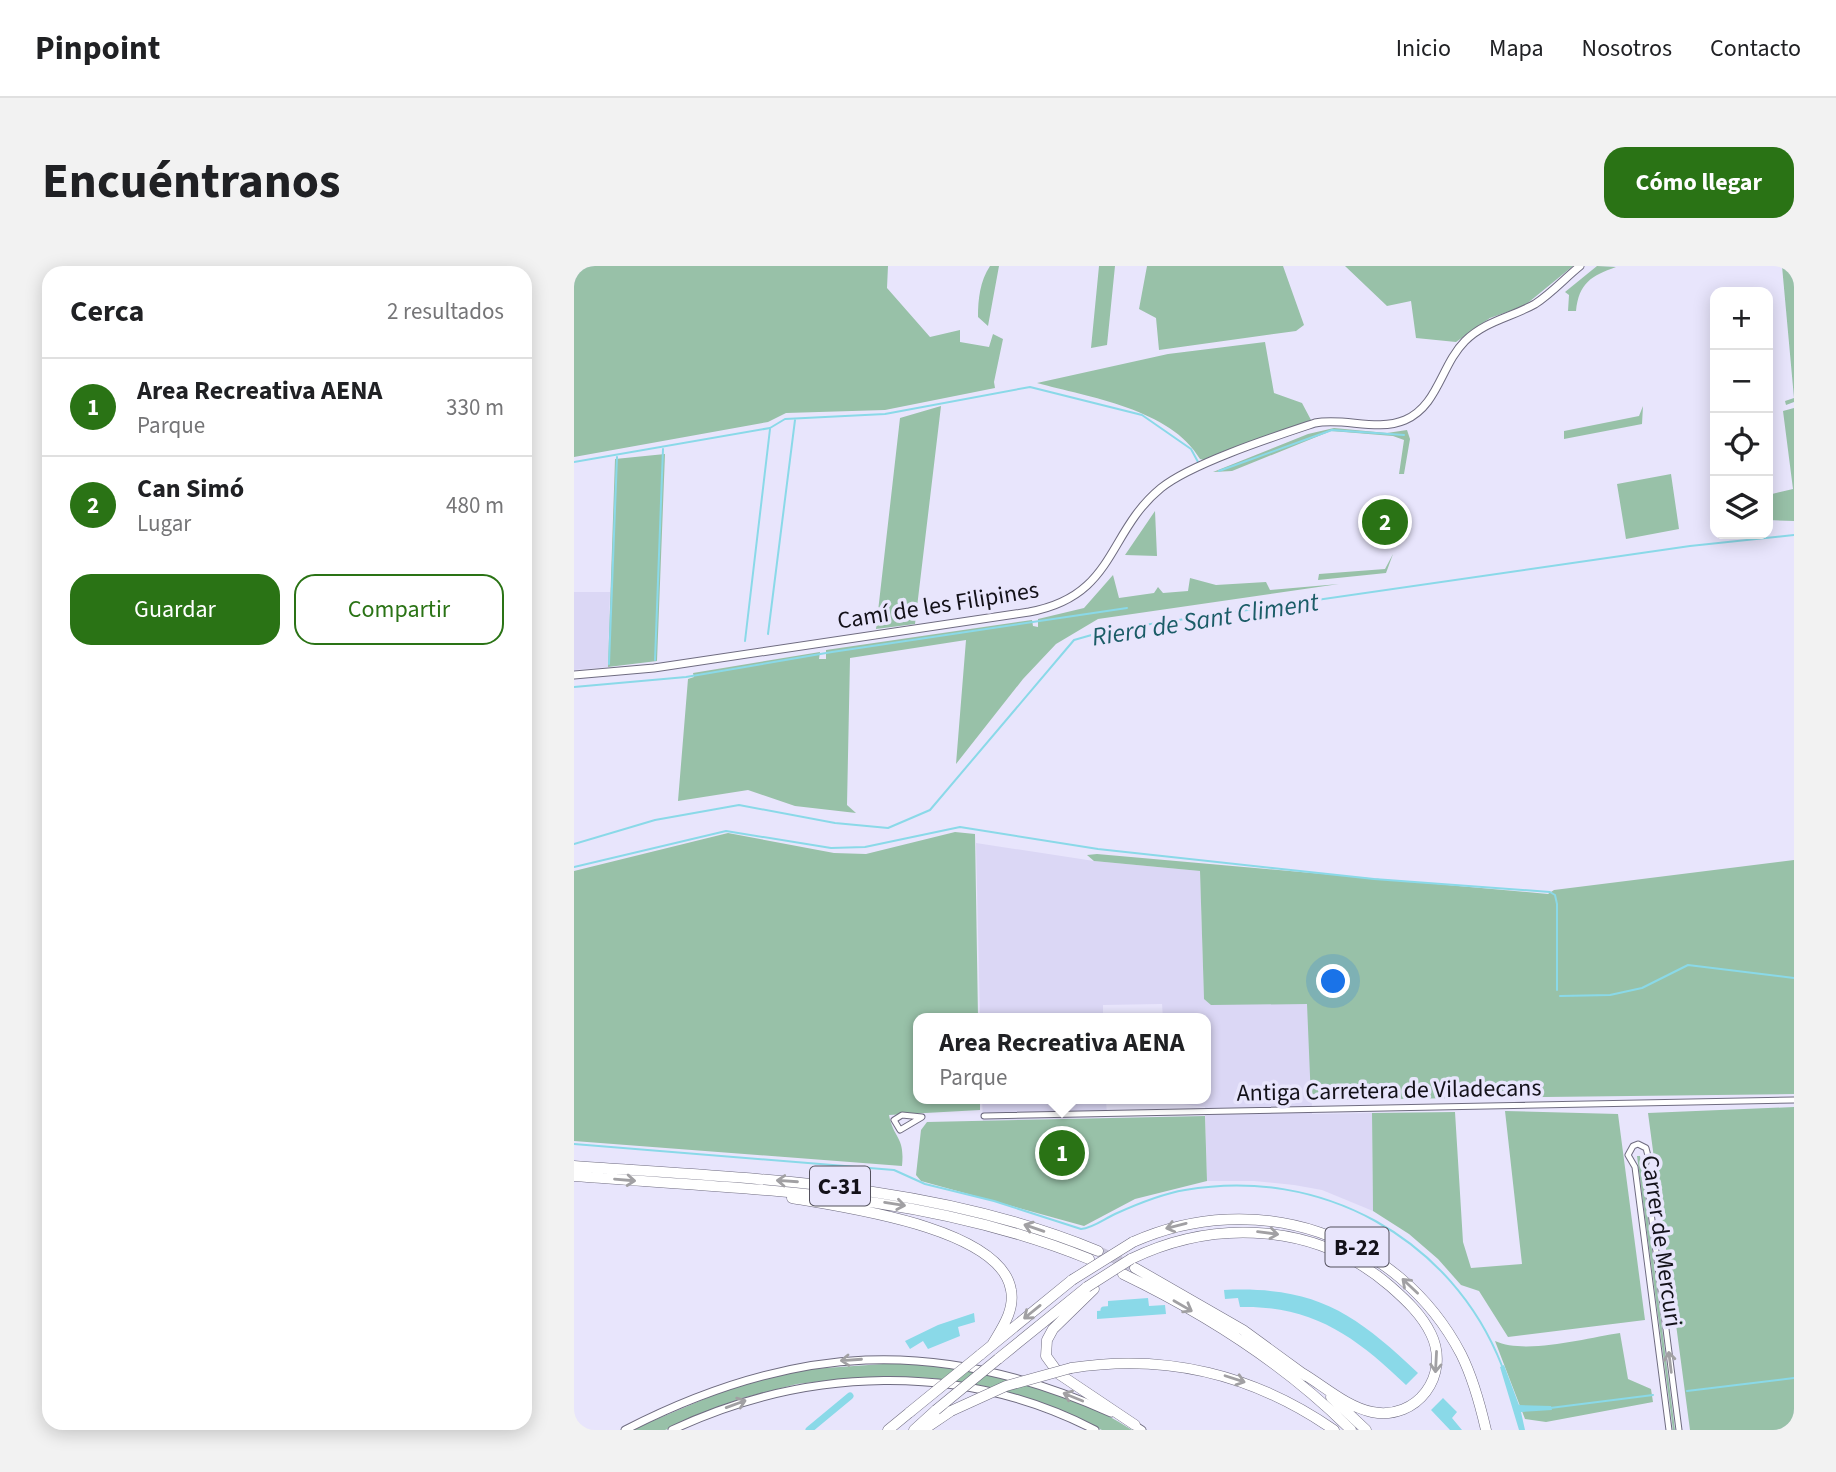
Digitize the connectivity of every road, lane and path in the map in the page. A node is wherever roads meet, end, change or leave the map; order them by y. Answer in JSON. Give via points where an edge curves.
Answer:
{"nodes":[{"id":1,"x":1580,"y":266,"type":"edge"},
{"id":2,"x":574,"y":675,"type":"edge"},
{"id":3,"x":1794,"y":1100,"type":"edge"},
{"id":4,"x":984,"y":1116,"type":"dead end"},
{"id":5,"x":922,"y":1117,"type":"joint"},
{"id":6,"x":574,"y":1166,"type":"edge"},
{"id":7,"x":574,"y":1176,"type":"edge"},
{"id":8,"x":754,"y":1191,"type":"junction"},
{"id":9,"x":1098,"y":1251,"type":"tunnel mouth"},
{"id":10,"x":1088,"y":1259,"type":"tunnel mouth"},
{"id":11,"x":1133,"y":1264,"type":"junction"},
{"id":12,"x":1123,"y":1274,"type":"tunnel mouth"},
{"id":13,"x":1090,"y":1288,"type":"junction"},
{"id":14,"x":992,"y":1345,"type":"junction"},
{"id":15,"x":1303,"y":1373,"type":"junction"},
{"id":16,"x":1139,"y":1427,"type":"edge"},
{"id":17,"x":625,"y":1430,"type":"edge"},
{"id":18,"x":673,"y":1430,"type":"edge"},
{"id":19,"x":888,"y":1430,"type":"edge"},
{"id":20,"x":914,"y":1430,"type":"edge"},
{"id":21,"x":923,"y":1430,"type":"edge"},
{"id":22,"x":1096,"y":1430,"type":"edge"},
{"id":23,"x":1334,"y":1430,"type":"edge"},
{"id":24,"x":1351,"y":1430,"type":"edge"},
{"id":25,"x":1366,"y":1430,"type":"edge"},
{"id":26,"x":1486,"y":1430,"type":"edge"},
{"id":27,"x":1670,"y":1430,"type":"edge"},
{"id":28,"x":1679,"y":1430,"type":"edge"}],
"edges":[{"from":1,"to":2,"type":"main road","name":"Camí de les Filipines","via":[[1536,303],[1471,335],[1449,361],[1430,400],[1415,415],[1386,424],[1326,421],[1281,435],[1166,485],[1142,508],[1098,576],[1055,605],[654,668]]},
{"from":3,"to":4,"type":"street","name":"Antiga Carretera de Viladecans"},
{"from":5,"to":5,"type":"street","via":[[895,1118],[894,1125],[904,1130]]},
{"from":9,"to":6,"type":"highway","number":"C-31","one_way":true,"via":[[1010,1220],[912,1196],[800,1182]]},
{"from":7,"to":8,"type":"highway","number":"C-31","one_way":true},
{"from":8,"to":10,"type":"highway","number":"C-31","one_way":true,"via":[[840,1196],[946,1213]]},
{"from":8,"to":14,"type":"highway","via":[[894,1218],[986,1254],[1003,1271],[1012,1293],[1009,1315]]},
{"from":11,"to":13,"type":"highway","bridge":true},
{"from":11,"to":15,"type":"highway","via":[[1243,1330]]},
{"from":11,"to":15,"type":"highway","one_way":true,"via":[[1151,1250],[1221,1232],[1263,1232],[1303,1240],[1350,1259],[1387,1284],[1417,1312],[1436,1347],[1437,1365],[1428,1389],[1412,1406],[1392,1412],[1361,1409]]},
{"from":12,"to":24,"type":"highway","one_way":true,"via":[[1237,1339],[1304,1387]]},
{"from":13,"to":16,"type":"highway","via":[[1053,1329],[1046,1356],[1059,1374]]},
{"from":13,"to":20,"type":"highway","bridge":true},
{"from":14,"to":19,"type":"highway","number":"B-22","bridge":true},
{"from":26,"to":14,"type":"highway","number":"B-22","one_way":true,"bridge":true,"via":[[1470,1374],[1441,1320],[1393,1270],[1358,1247],[1307,1227],[1244,1218],[1186,1224],[1133,1242],[1072,1280]]},
{"from":15,"to":25,"type":"highway"},
{"from":16,"to":17,"type":"main road","one_way":true,"via":[[1064,1393],[997,1372],[935,1362],[863,1359],[810,1364],[749,1378],[683,1401]]},
{"from":18,"to":22,"type":"main road","one_way":true,"via":[[751,1399],[859,1379],[976,1389],[1038,1406]]},
{"from":21,"to":23,"type":"highway","one_way":true,"bridge":true,"via":[[951,1411],[1006,1386],[1071,1368],[1152,1363],[1206,1370],[1263,1389]]},
{"from":28,"to":27,"type":"street","name":"Carrer de Mercuri","one_way":true,"via":[[1645,1166],[1648,1154],[1644,1146],[1636,1144],[1628,1155],[1635,1167]]}]}
